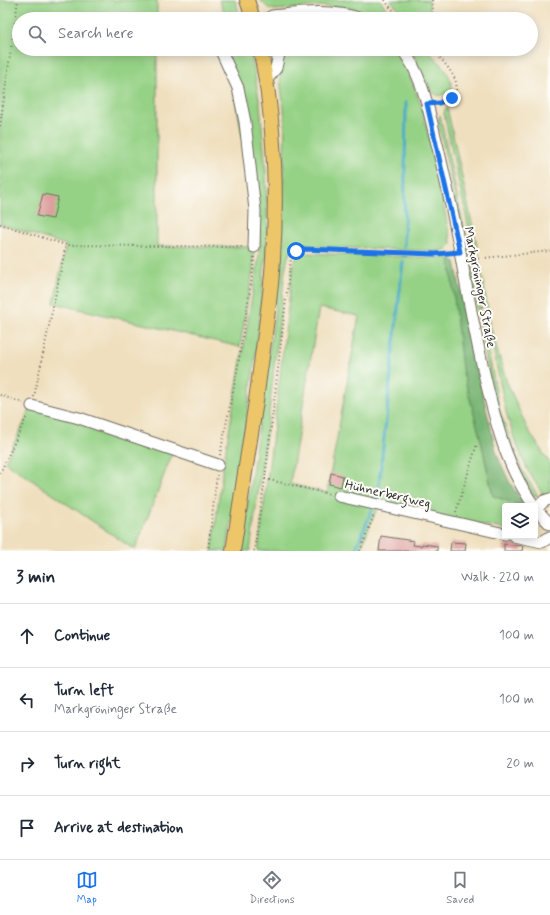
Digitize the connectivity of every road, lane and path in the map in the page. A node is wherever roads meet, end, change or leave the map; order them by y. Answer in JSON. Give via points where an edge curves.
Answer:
{"nodes":[{"id":1,"x":18,"y":0,"type":"edge"},
{"id":2,"x":247,"y":0,"type":"edge"},
{"id":3,"x":385,"y":0,"type":"edge"},
{"id":4,"x":432,"y":0,"type":"edge"},
{"id":5,"x":16,"y":12,"type":"edge"},
{"id":6,"x":251,"y":12,"type":"edge"},
{"id":7,"x":395,"y":12,"type":"edge"},
{"id":8,"x":433,"y":12,"type":"edge"},
{"id":9,"x":12,"y":42,"type":"edge"},
{"id":10,"x":224,"y":56,"type":"edge"},
{"id":11,"x":261,"y":56,"type":"edge"},
{"id":12,"x":279,"y":56,"type":"edge"},
{"id":13,"x":406,"y":56,"type":"edge"},
{"id":14,"x":438,"y":56,"type":"edge"},
{"id":15,"x":266,"y":80,"type":"junction"},
{"id":16,"x":427,"y":104,"type":"junction"},
{"id":17,"x":0,"y":126,"type":"edge"},
{"id":18,"x":0,"y":224,"type":"edge"},
{"id":19,"x":66,"y":245,"type":"junction"},
{"id":20,"x":254,"y":247,"type":"junction"},
{"id":21,"x":550,"y":251,"type":"edge"},
{"id":22,"x":472,"y":252,"type":"dead end"},
{"id":23,"x":461,"y":257,"type":"junction"},
{"id":24,"x":474,"y":260,"type":"junction"},
{"id":25,"x":485,"y":322,"type":"dead end"},
{"id":26,"x":0,"y":395,"type":"edge"},
{"id":27,"x":32,"y":406,"type":"junction"},
{"id":28,"x":477,"y":444,"type":"dead end"},
{"id":29,"x":218,"y":465,"type":"junction"},
{"id":30,"x":0,"y":473,"type":"edge"},
{"id":31,"x":264,"y":479,"type":"junction"},
{"id":32,"x":339,"y":496,"type":"joint"},
{"id":33,"x":550,"y":499,"type":"edge"},
{"id":34,"x":533,"y":503,"type":"edge"},
{"id":35,"x":378,"y":506,"type":"junction"},
{"id":36,"x":538,"y":506,"type":"edge"},
{"id":37,"x":538,"y":510,"type":"edge"},
{"id":38,"x":452,"y":523,"type":"junction"},
{"id":39,"x":550,"y":524,"type":"edge"},
{"id":40,"x":502,"y":533,"type":"edge"},
{"id":41,"x":550,"y":537,"type":"edge"},
{"id":42,"x":528,"y":539,"type":"edge"},
{"id":43,"x":208,"y":551,"type":"edge"},
{"id":44,"x":233,"y":551,"type":"edge"},
{"id":45,"x":254,"y":551,"type":"edge"},
{"id":46,"x":360,"y":551,"type":"edge"}],
"edges":[{"from":1,"to":5,"type":"path"},
{"from":2,"to":6,"type":"main road"},
{"from":3,"to":7,"type":"path"},
{"from":4,"to":8,"type":"path"},
{"from":9,"to":17,"type":"path"},
{"from":10,"to":20,"type":"street","via":[[238,88],[245,122],[255,210]]},
{"from":11,"to":15,"type":"main road"},
{"from":12,"to":15,"type":"street","via":[[276,68]]},
{"from":13,"to":16,"type":"street","name":"Markgröninger Straße","via":[[415,70]]},
{"from":14,"to":16,"type":"path","via":[[451,72],[458,87],[452,98]]},
{"from":15,"to":44,"type":"main road","via":[[274,183],[271,284]]},
{"from":16,"to":23,"type":"street","name":"Markgröninger Straße"},
{"from":18,"to":19,"type":"path"},
{"from":19,"to":20,"type":"path"},
{"from":19,"to":27,"type":"path"},
{"from":20,"to":29,"type":"path","via":[[253,270],[237,371]]},
{"from":21,"to":24,"type":"path"},
{"from":22,"to":24,"type":"path"},
{"from":23,"to":24,"type":"path"},
{"from":23,"to":31,"type":"path","via":[[304,249],[296,251],[291,257]]},
{"from":23,"to":34,"type":"street","name":"Markgröninger Straße","via":[[493,415],[510,464]]},
{"from":24,"to":25,"type":"path"},
{"from":26,"to":27,"type":"path"},
{"from":27,"to":29,"type":"street","via":[[79,418]]},
{"from":27,"to":30,"type":"path"},
{"from":28,"to":38,"type":"path"},
{"from":29,"to":43,"type":"path"},
{"from":31,"to":32,"type":"path","name":"Hühnerbergweg"},
{"from":31,"to":45,"type":"path"},
{"from":32,"to":35,"type":"street","name":"Hühnerbergweg"},
{"from":33,"to":36,"type":"street"},
{"from":35,"to":38,"type":"street","name":"Hühnerbergweg"},
{"from":35,"to":46,"type":"path"},
{"from":37,"to":39,"type":"street","name":"Markgröninger Straße"},
{"from":38,"to":40,"type":"street","name":"Hühnerbergweg"},
{"from":41,"to":42,"type":"street","via":[[542,542]]}]}
